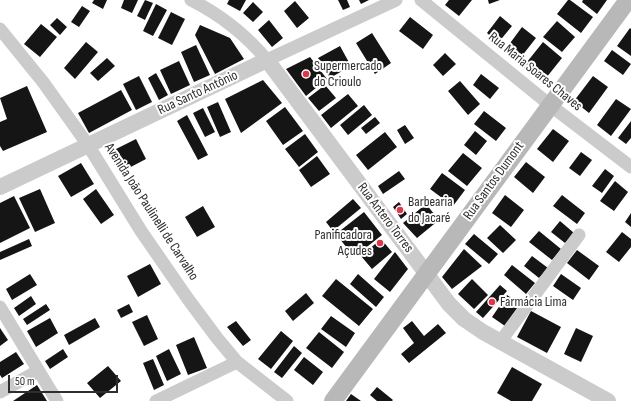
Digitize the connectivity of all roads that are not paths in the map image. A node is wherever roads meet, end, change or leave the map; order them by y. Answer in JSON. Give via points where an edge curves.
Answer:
{"nodes":[{"id":1,"x":190,"y":0,"type":"edge"},
{"id":2,"x":396,"y":0,"type":"edge"},
{"id":3,"x":421,"y":0,"type":"edge"},
{"id":4,"x":628,"y":0,"type":"edge"},
{"id":5,"x":0,"y":29,"type":"edge"},
{"id":6,"x":267,"y":60,"type":"junction"},
{"id":7,"x":550,"y":105,"type":"junction"},
{"id":8,"x":88,"y":145,"type":"junction"},
{"id":9,"x":631,"y":167,"type":"edge"},
{"id":10,"x":0,"y":187,"type":"edge"},
{"id":11,"x":579,"y":235,"type":"dead end"},
{"id":12,"x":426,"y":273,"type":"junction"},
{"id":13,"x":0,"y":308,"type":"edge"},
{"id":14,"x":500,"y":342,"type":"junction"},
{"id":15,"x":237,"y":362,"type":"junction"},
{"id":16,"x":38,"y":371,"type":"junction"},
{"id":17,"x":0,"y":392,"type":"edge"},
{"id":18,"x":57,"y":401,"type":"edge"},
{"id":19,"x":156,"y":401,"type":"edge"},
{"id":20,"x":287,"y":401,"type":"edge"},
{"id":21,"x":333,"y":401,"type":"edge"},
{"id":22,"x":608,"y":401,"type":"edge"}],
"edges":[{"from":1,"to":6,"type":"street","name":"Rua Antero Torres","via":[[228,21],[251,41]]},
{"from":2,"to":6,"type":"street","name":"Rua Santo Antônio"},
{"from":3,"to":7,"type":"street","name":"Rua Maria Soares Chaves"},
{"from":4,"to":7,"type":"main road","name":"Rua Santos Dumont"},
{"from":5,"to":8,"type":"street","name":"Avenida João Paulinelli de Carvalho","via":[[43,82]]},
{"from":6,"to":8,"type":"street","name":"Rua Santo Antônio"},
{"from":6,"to":12,"type":"street","name":"Rua Antero Torres"},
{"from":7,"to":9,"type":"street","name":"Rua Maria Soares Chaves"},
{"from":7,"to":12,"type":"main road","name":"Rua Santos Dumont"},
{"from":8,"to":10,"type":"street","name":"Rua Santo Antônio"},
{"from":8,"to":15,"type":"street","name":"Avenida João Paulinelli de Carvalho","via":[[141,231],[188,299]]},
{"from":11,"to":14,"type":"street"},
{"from":12,"to":14,"type":"street","name":"Rua Antero Torres","via":[[449,304],[464,319]]},
{"from":12,"to":21,"type":"main road","name":"Rua Santos Dumont"},
{"from":13,"to":16,"type":"street"},
{"from":14,"to":22,"type":"street","name":"Rua Antero Torres"},
{"from":15,"to":19,"type":"street"},
{"from":15,"to":20,"type":"street","name":"Avenida João Paulinelli de Carvalho"},
{"from":16,"to":17,"type":"street"},
{"from":16,"to":18,"type":"street"}]}
